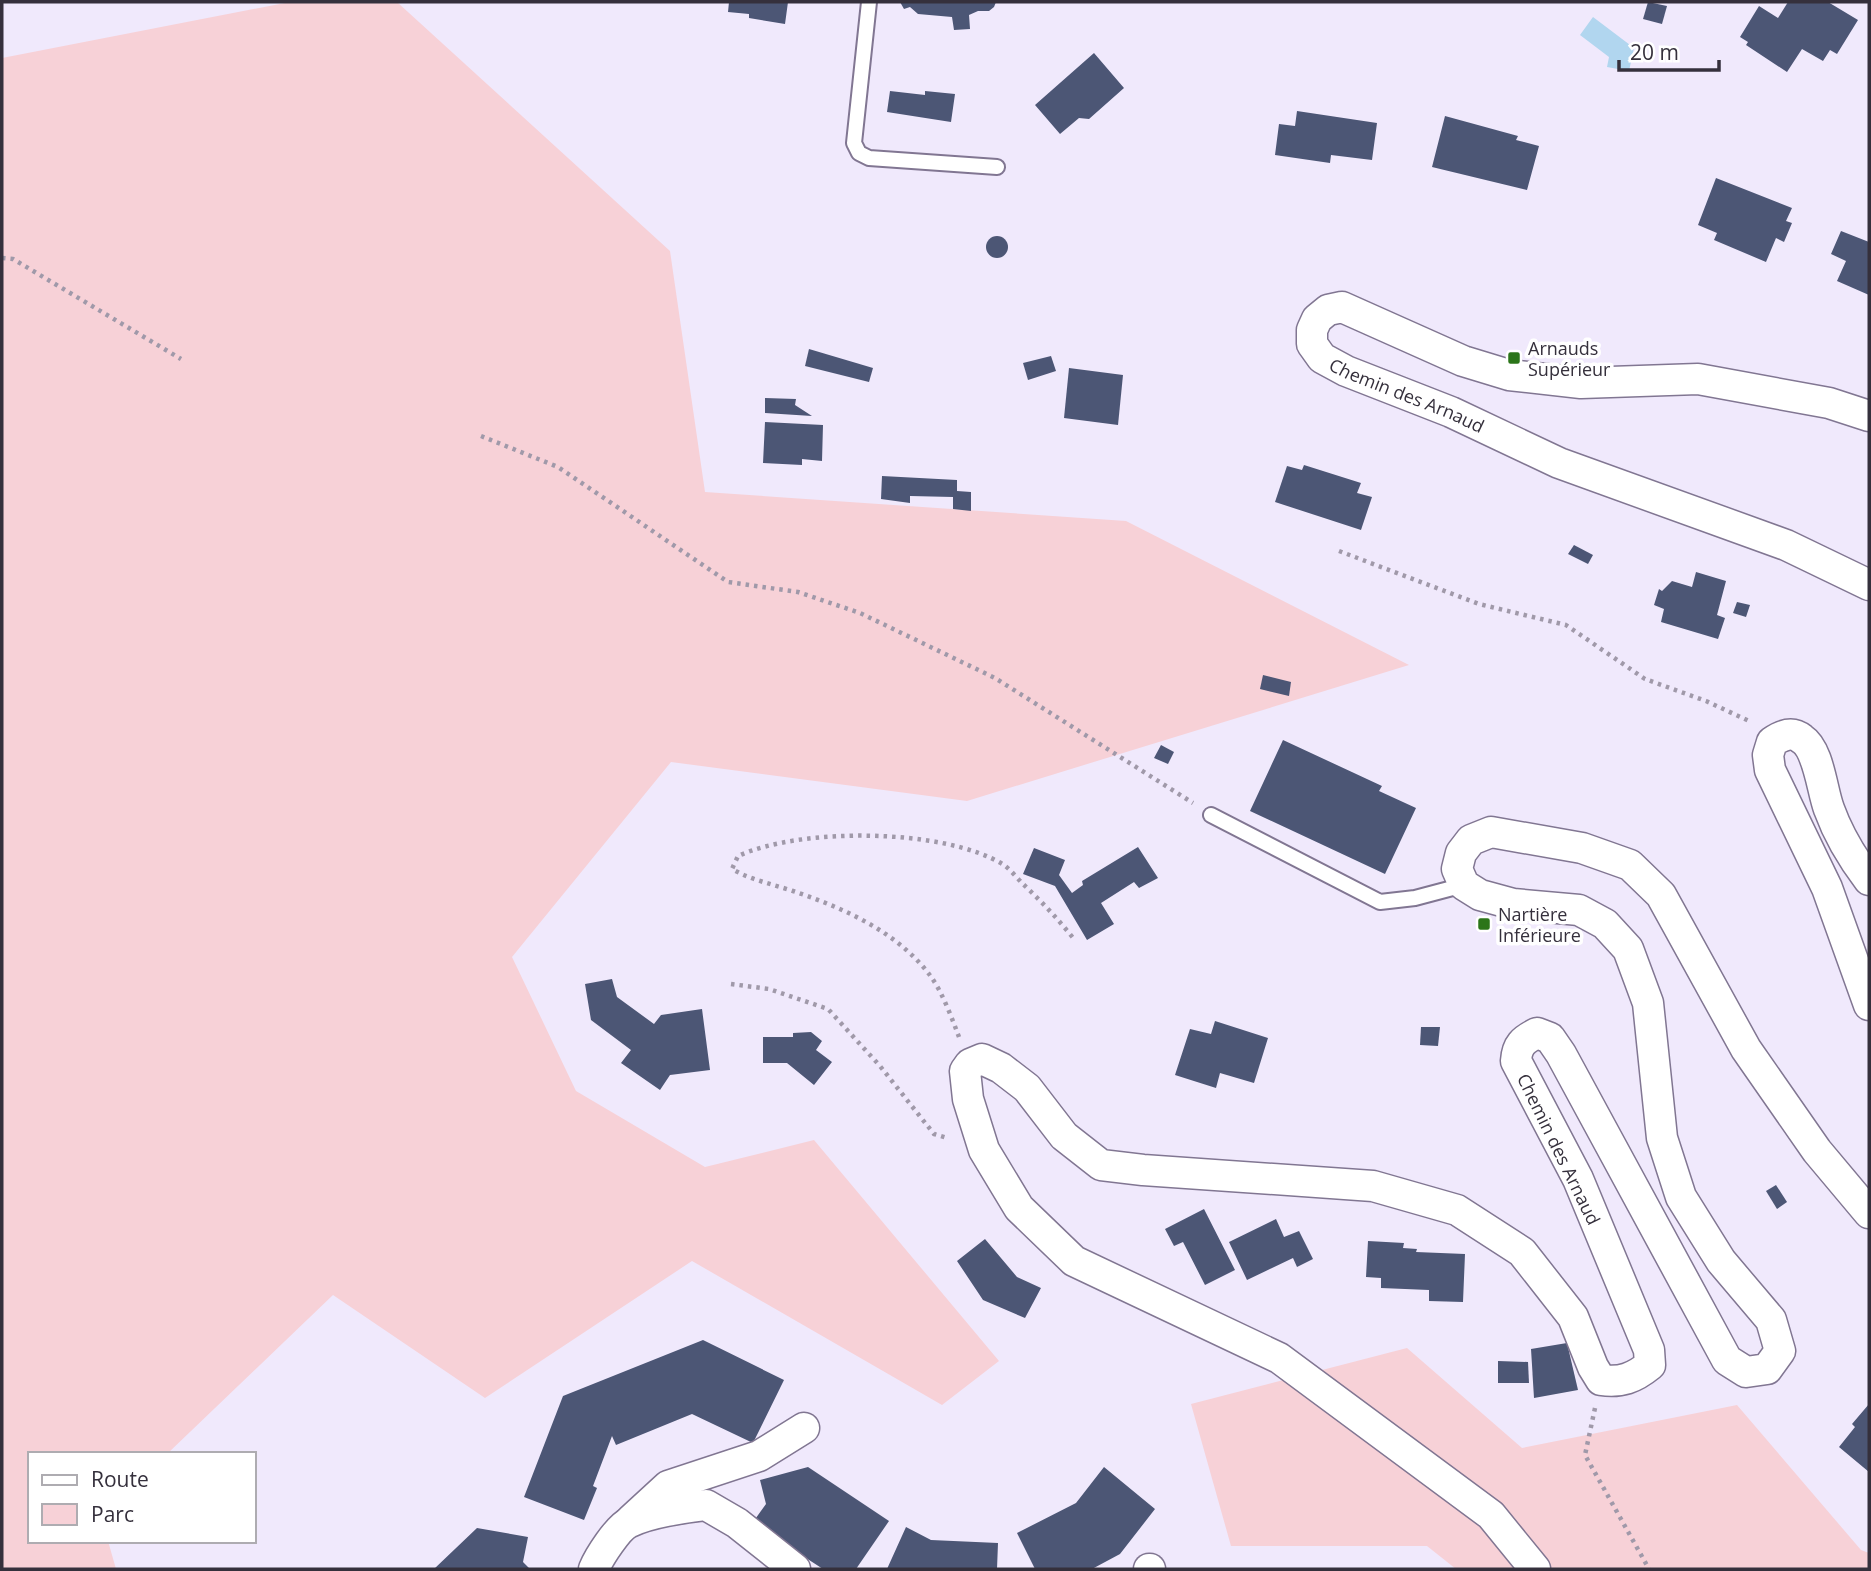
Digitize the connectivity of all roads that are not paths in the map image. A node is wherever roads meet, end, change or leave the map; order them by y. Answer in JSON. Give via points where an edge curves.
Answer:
{"nodes":[{"id":1,"x":869,"y":2,"type":"edge"},
{"id":2,"x":997,"y":167,"type":"dead end"},
{"id":3,"x":1869,"y":416,"type":"edge"},
{"id":4,"x":1869,"y":585,"type":"edge"},
{"id":5,"x":1211,"y":815,"type":"road end"},
{"id":6,"x":1869,"y":880,"type":"edge"},
{"id":7,"x":1464,"y":885,"type":"junction"},
{"id":8,"x":1869,"y":1005,"type":"edge"},
{"id":9,"x":1869,"y":1213,"type":"edge"},
{"id":10,"x":804,"y":1428,"type":"dead end"},
{"id":11,"x":628,"y":1522,"type":"junction"},
{"id":12,"x":594,"y":1569,"type":"edge"},
{"id":13,"x":795,"y":1569,"type":"edge"},
{"id":14,"x":1535,"y":1569,"type":"edge"}],
"edges":[{"from":1,"to":2,"type":"lane","via":[[854,143],[859,153],[869,158]]},
{"from":3,"to":4,"type":"street","name":"Chemin des Arnaud","via":[[1829,403],[1698,379],[1581,383],[1509,375],[1463,361],[1342,307],[1328,310],[1312,330],[1312,344],[1322,358],[1346,371],[1451,412],[1559,463],[1786,545]]},
{"from":5,"to":7,"type":"lane","via":[[1380,902]]},
{"from":6,"to":8,"type":"street","via":[[1828,809],[1815,759],[1804,739],[1782,735],[1772,742],[1770,770],[1827,888]]},
{"from":7,"to":9,"type":"street","via":[[1457,869],[1461,853],[1471,840],[1491,832],[1581,848],[1630,865],[1661,895],[1746,1049],[1817,1151]]},
{"from":7,"to":14,"type":"street","name":"Chemin des Arnaud","via":[[1480,895],[1513,904],[1579,910],[1605,924],[1628,949],[1648,1003],[1662,1138],[1681,1197],[1721,1261],[1770,1320],[1780,1351],[1767,1369],[1745,1372],[1727,1360],[1560,1054],[1550,1038],[1537,1033],[1517,1048],[1516,1061],[1578,1179],[1649,1350],[1650,1365],[1617,1383],[1601,1380],[1573,1317],[1522,1252],[1457,1210],[1373,1186],[1101,1165],[1064,1136],[1027,1088],[1001,1068],[982,1059],[970,1063],[965,1071],[968,1099],[984,1150],[1020,1208],[1074,1261],[1279,1358],[1491,1515]]},
{"from":10,"to":11,"type":"street","via":[[759,1456],[668,1486]]},
{"from":11,"to":12,"type":"street","via":[[599,1556]]},
{"from":11,"to":13,"type":"street","via":[[706,1505]]}]}
